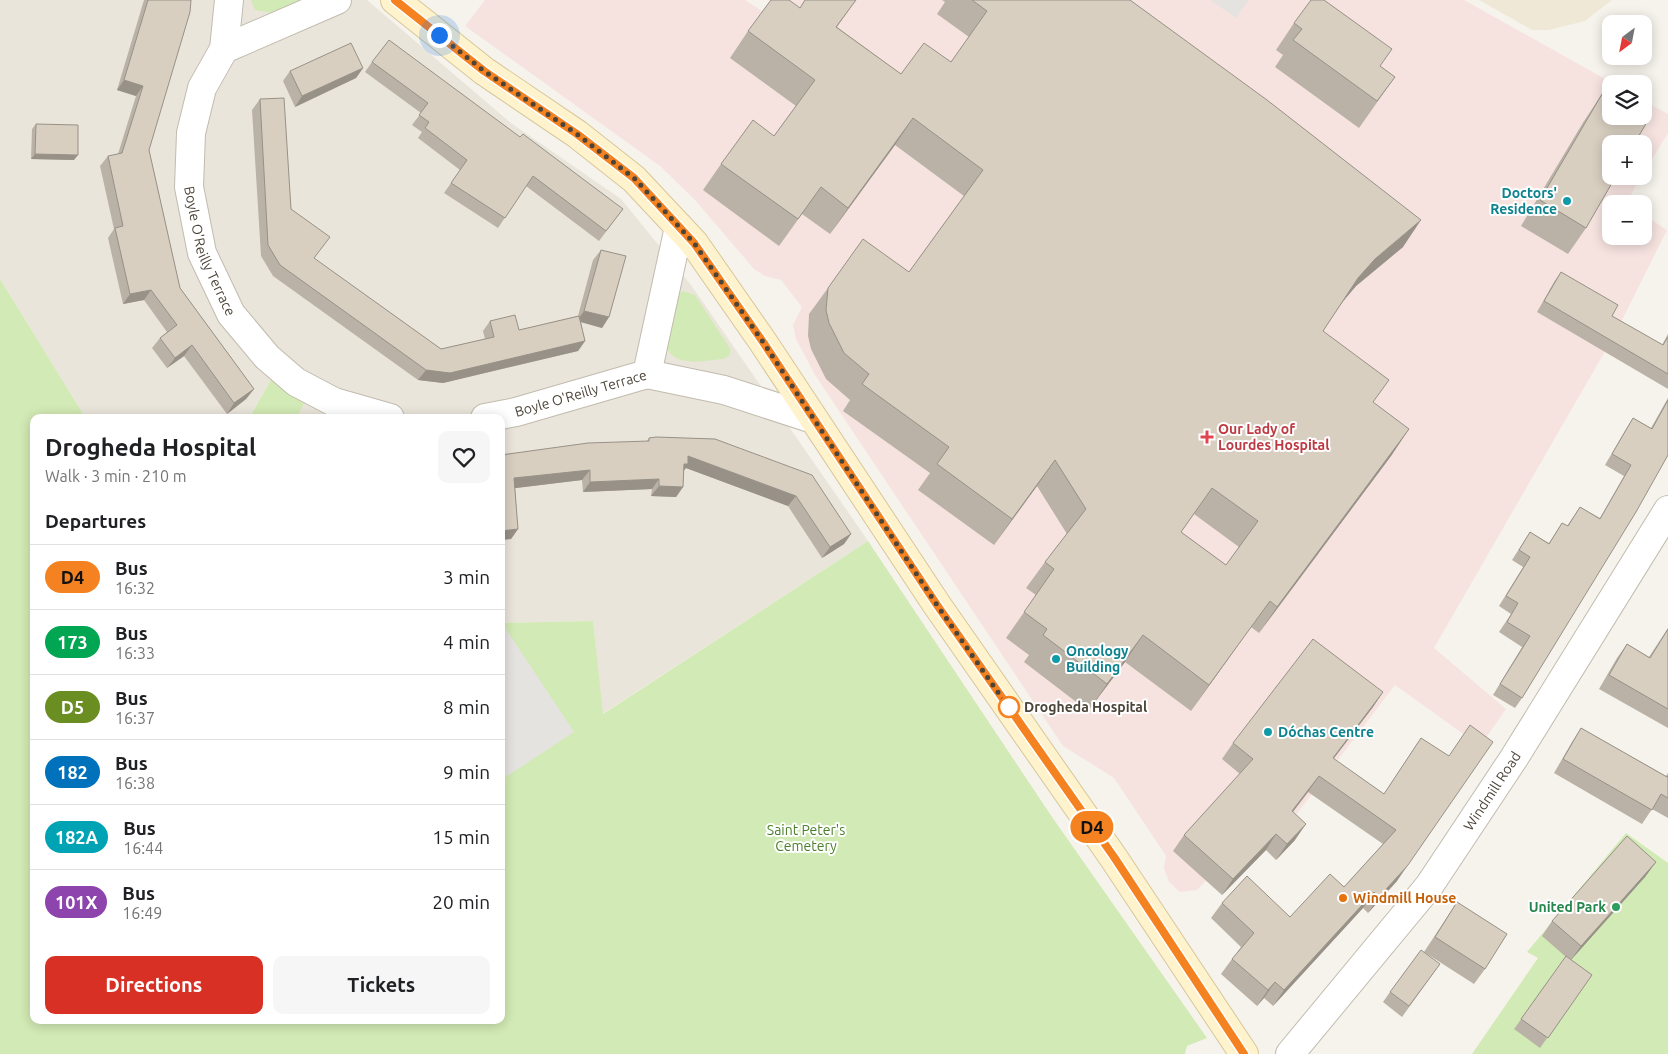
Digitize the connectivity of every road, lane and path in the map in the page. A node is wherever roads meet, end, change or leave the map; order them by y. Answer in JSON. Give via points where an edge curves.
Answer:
{"nodes":[{"id":1,"x":229,"y":0,"type":"edge"},
{"id":2,"x":337,"y":0,"type":"edge"},
{"id":3,"x":395,"y":0,"type":"edge"},
{"id":4,"x":224,"y":49,"type":"junction"},
{"id":5,"x":679,"y":227,"type":"junction"},
{"id":6,"x":647,"y":374,"type":"junction"},
{"id":7,"x":376,"y":414,"type":"edge"},
{"id":8,"x":505,"y":414,"type":"edge"},
{"id":9,"x":813,"y":419,"type":"junction"},
{"id":10,"x":1668,"y":510,"type":"edge"},
{"id":11,"x":1244,"y":1054,"type":"edge"},
{"id":12,"x":1290,"y":1054,"type":"edge"}],
"edges":[{"from":1,"to":4,"type":"street","name":"Boyle O'Reilly Terrace"},
{"from":2,"to":4,"type":"street"},
{"from":3,"to":5,"type":"main road","via":[[484,71],[577,134],[634,178]]},
{"from":4,"to":7,"type":"street","name":"Boyle O'Reilly Terrace","via":[[202,88],[192,133],[189,187],[202,253],[231,314],[267,357],[296,382],[334,402]]},
{"from":5,"to":6,"type":"street","name":"Boyle O'Reilly Terrace"},
{"from":5,"to":9,"type":"main road","via":[[694,243],[759,336]]},
{"from":6,"to":8,"type":"street","name":"Boyle O'Reilly Terrace"},
{"from":6,"to":9,"type":"street","via":[[724,390]]},
{"from":9,"to":11,"type":"main road","via":[[937,605],[1114,857]]},
{"from":10,"to":12,"type":"street","name":"Windmill Road","via":[[1514,758],[1428,886]]}]}
